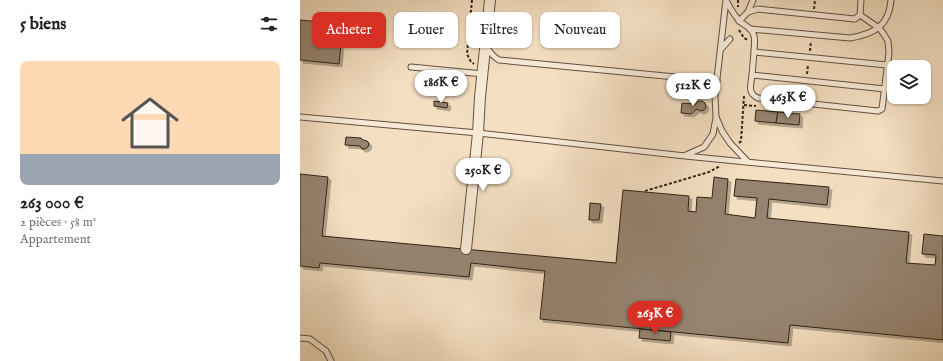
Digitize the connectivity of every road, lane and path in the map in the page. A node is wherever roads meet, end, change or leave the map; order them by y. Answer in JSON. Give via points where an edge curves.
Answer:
{"nodes":[{"id":1,"x":472,"y":0,"type":"edge"},
{"id":2,"x":490,"y":0,"type":"edge"},
{"id":3,"x":754,"y":0,"type":"edge"},
{"id":4,"x":862,"y":0,"type":"edge"},
{"id":5,"x":891,"y":0,"type":"edge"},
{"id":6,"x":726,"y":1,"type":"edge"},
{"id":7,"x":758,"y":9,"type":"junction"},
{"id":8,"x":489,"y":12,"type":"edge"},
{"id":9,"x":748,"y":12,"type":"junction"},
{"id":10,"x":860,"y":15,"type":"junction"},
{"id":11,"x":739,"y":21,"type":"junction"},
{"id":12,"x":879,"y":28,"type":"junction"},
{"id":13,"x":750,"y":29,"type":"junction"},
{"id":14,"x":730,"y":39,"type":"dead end"},
{"id":15,"x":485,"y":48,"type":"edge"},
{"id":16,"x":488,"y":48,"type":"edge"},
{"id":17,"x":720,"y":50,"type":"junction"},
{"id":18,"x":754,"y":52,"type":"junction"},
{"id":19,"x":888,"y":60,"type":"edge"},
{"id":20,"x":887,"y":65,"type":"joint"},
{"id":21,"x":411,"y":67,"type":"dead end"},
{"id":22,"x":483,"y":70,"type":"junction"},
{"id":23,"x":752,"y":75,"type":"junction"},
{"id":24,"x":717,"y":81,"type":"junction"},
{"id":25,"x":885,"y":89,"type":"junction"},
{"id":26,"x":300,"y":117,"type":"edge"},
{"id":27,"x":716,"y":117,"type":"junction"},
{"id":28,"x":478,"y":133,"type":"junction"},
{"id":29,"x":685,"y":156,"type":"junction"},
{"id":30,"x":748,"y":162,"type":"junction"},
{"id":31,"x":943,"y":181,"type":"edge"},
{"id":32,"x":466,"y":249,"type":"dead end"},
{"id":33,"x":300,"y":338,"type":"edge"},
{"id":34,"x":331,"y":361,"type":"edge"}],
"edges":[{"from":1,"to":22,"type":"path","via":[[467,54],[474,65]]},
{"from":2,"to":8,"type":"street"},
{"from":3,"to":7,"type":"lane"},
{"from":3,"to":9,"type":"lane"},
{"from":4,"to":10,"type":"lane"},
{"from":5,"to":12,"type":"lane","via":[[887,19]]},
{"from":6,"to":11,"type":"lane"},
{"from":6,"to":17,"type":"lane"},
{"from":7,"to":9,"type":"lane"},
{"from":7,"to":10,"type":"lane","via":[[855,19]]},
{"from":9,"to":11,"type":"lane"},
{"from":10,"to":12,"type":"lane"},
{"from":11,"to":13,"type":"lane"},
{"from":12,"to":13,"type":"lane","via":[[850,38]]},
{"from":12,"to":19,"type":"lane","via":[[888,41]]},
{"from":13,"to":18,"type":"lane","via":[[755,39]]},
{"from":14,"to":17,"type":"lane"},
{"from":15,"to":22,"type":"street"},
{"from":16,"to":24,"type":"lane","via":[[494,58],[499,60]]},
{"from":17,"to":24,"type":"lane"},
{"from":18,"to":20,"type":"lane"},
{"from":18,"to":23,"type":"lane"},
{"from":20,"to":25,"type":"lane"},
{"from":21,"to":22,"type":"lane"},
{"from":22,"to":28,"type":"street"},
{"from":23,"to":25,"type":"lane"},
{"from":23,"to":25,"type":"lane","via":[[750,92],[758,98],[878,111],[882,109]]},
{"from":24,"to":27,"type":"lane"},
{"from":26,"to":28,"type":"lane"},
{"from":27,"to":29,"type":"lane","via":[[713,134],[704,147]]},
{"from":27,"to":30,"type":"lane","via":[[730,143]]},
{"from":28,"to":29,"type":"lane"},
{"from":28,"to":32,"type":"street"},
{"from":29,"to":30,"type":"lane"},
{"from":30,"to":31,"type":"lane"},
{"from":33,"to":34,"type":"lane","via":[[310,339],[326,351]]}]}
